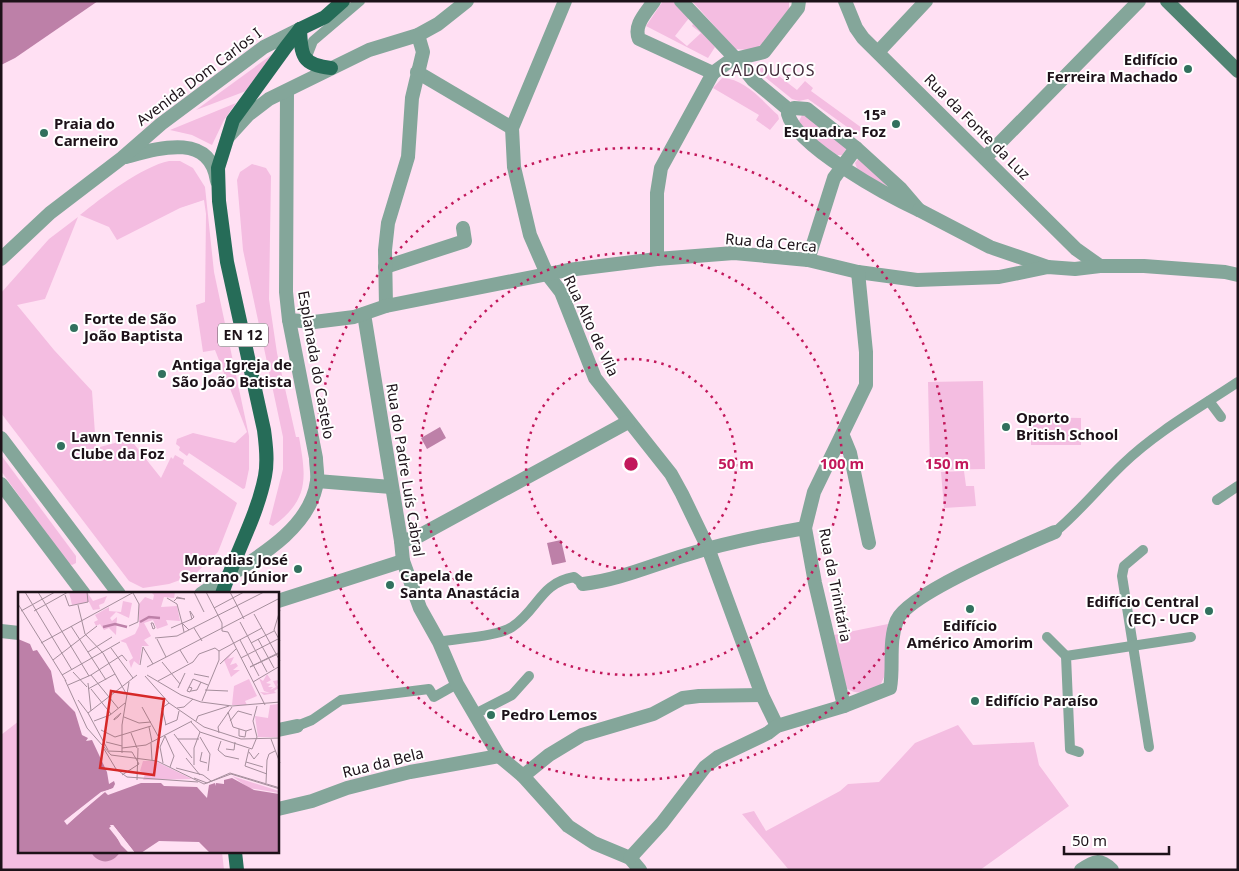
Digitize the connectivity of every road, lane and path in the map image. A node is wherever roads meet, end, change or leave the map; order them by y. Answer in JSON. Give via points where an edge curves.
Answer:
{"nodes":[{"id":1,"x":343,"y":1,"type":"edge"},
{"id":2,"x":360,"y":1,"type":"edge"},
{"id":3,"x":467,"y":1,"type":"edge"},
{"id":4,"x":565,"y":1,"type":"edge"},
{"id":5,"x":654,"y":1,"type":"edge"},
{"id":6,"x":681,"y":1,"type":"edge"},
{"id":7,"x":799,"y":1,"type":"edge"},
{"id":8,"x":844,"y":1,"type":"edge"},
{"id":9,"x":926,"y":1,"type":"edge"},
{"id":10,"x":1139,"y":1,"type":"edge"},
{"id":11,"x":1166,"y":1,"type":"edge"},
{"id":12,"x":300,"y":29,"type":"junction"},
{"id":13,"x":418,"y":35,"type":"junction"},
{"id":14,"x":878,"y":52,"type":"junction"},
{"id":15,"x":736,"y":59,"type":"junction"},
{"id":16,"x":306,"y":60,"type":"junction"},
{"id":17,"x":331,"y":68,"type":"junction"},
{"id":18,"x":1238,"y":71,"type":"edge"},
{"id":19,"x":417,"y":72,"type":"junction"},
{"id":20,"x":713,"y":73,"type":"junction"},
{"id":21,"x":286,"y":91,"type":"junction"},
{"id":22,"x":789,"y":110,"type":"junction"},
{"id":23,"x":512,"y":128,"type":"junction"},
{"id":24,"x":225,"y":140,"type":"junction"},
{"id":25,"x":856,"y":148,"type":"junction"},
{"id":26,"x":122,"y":158,"type":"junction"},
{"id":27,"x":985,"y":158,"type":"junction"},
{"id":28,"x":843,"y":168,"type":"junction"},
{"id":29,"x":218,"y":184,"type":"junction"},
{"id":30,"x":919,"y":210,"type":"junction"},
{"id":31,"x":463,"y":228,"type":"dead end"},
{"id":32,"x":1,"y":259,"type":"edge"},
{"id":33,"x":657,"y":259,"type":"junction"},
{"id":34,"x":808,"y":260,"type":"junction"},
{"id":35,"x":385,"y":266,"type":"junction"},
{"id":36,"x":1100,"y":266,"type":"junction"},
{"id":37,"x":1048,"y":267,"type":"junction"},
{"id":38,"x":1234,"y":271,"type":"edge"},
{"id":39,"x":858,"y":272,"type":"junction"},
{"id":40,"x":547,"y":274,"type":"junction"},
{"id":41,"x":386,"y":306,"type":"junction"},
{"id":42,"x":364,"y":314,"type":"junction"},
{"id":43,"x":289,"y":320,"type":"junction"},
{"id":44,"x":1238,"y":382,"type":"edge"},
{"id":45,"x":1209,"y":401,"type":"junction"},
{"id":46,"x":1222,"y":417,"type":"dead end"},
{"id":47,"x":628,"y":422,"type":"junction"},
{"id":48,"x":843,"y":436,"type":"junction"},
{"id":49,"x":1,"y":438,"type":"edge"},
{"id":50,"x":317,"y":481,"type":"junction"},
{"id":51,"x":1,"y":484,"type":"edge"},
{"id":52,"x":391,"y":486,"type":"junction"},
{"id":53,"x":1238,"y":486,"type":"edge"},
{"id":54,"x":1217,"y":500,"type":"dead end"},
{"id":55,"x":805,"y":528,"type":"junction"},
{"id":56,"x":1055,"y":532,"type":"joint"},
{"id":57,"x":401,"y":541,"type":"junction"},
{"id":58,"x":869,"y":543,"type":"dead end"},
{"id":59,"x":708,"y":548,"type":"junction"},
{"id":60,"x":1143,"y":550,"type":"dead end"},
{"id":61,"x":403,"y":561,"type":"junction"},
{"id":62,"x":228,"y":574,"type":"junction"},
{"id":63,"x":584,"y":584,"type":"joint"},
{"id":64,"x":82,"y":592,"type":"edge"},
{"id":65,"x":117,"y":592,"type":"edge"},
{"id":66,"x":204,"y":592,"type":"edge"},
{"id":67,"x":223,"y":592,"type":"edge"},
{"id":68,"x":279,"y":601,"type":"edge"},
{"id":69,"x":1,"y":631,"type":"edge"},
{"id":70,"x":18,"y":633,"type":"edge"},
{"id":71,"x":1047,"y":637,"type":"dead end"},
{"id":72,"x":1191,"y":637,"type":"dead end"},
{"id":73,"x":439,"y":642,"type":"junction"},
{"id":74,"x":1134,"y":647,"type":"junction"},
{"id":75,"x":1066,"y":656,"type":"junction"},
{"id":76,"x":530,"y":676,"type":"dead end"},
{"id":77,"x":458,"y":684,"type":"junction"},
{"id":78,"x":762,"y":695,"type":"junction"},
{"id":79,"x":844,"y":706,"type":"junction"},
{"id":80,"x":475,"y":714,"type":"junction"},
{"id":81,"x":297,"y":726,"type":"joint"},
{"id":82,"x":777,"y":726,"type":"junction"},
{"id":83,"x":279,"y":730,"type":"edge"},
{"id":84,"x":1149,"y":747,"type":"dead end"},
{"id":85,"x":1079,"y":752,"type":"dead end"},
{"id":86,"x":499,"y":756,"type":"junction"},
{"id":87,"x":523,"y":776,"type":"junction"},
{"id":88,"x":279,"y":809,"type":"edge"},
{"id":89,"x":235,"y":854,"type":"edge"},
{"id":90,"x":630,"y":858,"type":"junction"},
{"id":91,"x":237,"y":870,"type":"edge"},
{"id":92,"x":640,"y":870,"type":"edge"},
{"id":93,"x":1081,"y":870,"type":"edge"},
{"id":94,"x":1112,"y":870,"type":"edge"}],
"edges":[{"from":1,"to":12,"type":"main road","number":"EN 12","via":[[325,17]]},
{"from":2,"to":16,"type":"street","via":[[313,41]]},
{"from":3,"to":13,"type":"street"},
{"from":4,"to":23,"type":"street","name":"Rua Alto de Vila"},
{"from":5,"to":20,"type":"street","via":[[636,30],[639,40]]},
{"from":6,"to":15,"type":"street"},
{"from":7,"to":15,"type":"street","via":[[798,8],[770,47],[757,55]]},
{"from":8,"to":14,"type":"street","name":"Rua da Fonte da Luz","via":[[856,28]]},
{"from":9,"to":14,"type":"street"},
{"from":10,"to":27,"type":"street"},
{"from":11,"to":18,"type":"main road"},
{"from":12,"to":16,"type":"main road","via":[[301,50]]},
{"from":12,"to":24,"type":"main road","number":"EN 12","via":[[237,113]]},
{"from":12,"to":26,"type":"street","name":"Avenida Dom Carlos I","via":[[264,47],[161,124]]},
{"from":13,"to":17,"type":"street","via":[[368,50]]},
{"from":13,"to":19,"type":"street","via":[[423,52]]},
{"from":14,"to":27,"type":"street","name":"Rua da Fonte da Luz"},
{"from":15,"to":20,"type":"street"},
{"from":15,"to":22,"type":"street","via":[[753,80]]},
{"from":16,"to":17,"type":"main road","via":[[315,66]]},
{"from":17,"to":21,"type":"street"},
{"from":19,"to":23,"type":"street"},
{"from":19,"to":35,"type":"street","via":[[408,158],[388,223]]},
{"from":20,"to":33,"type":"street","via":[[662,168],[658,193]]},
{"from":21,"to":24,"type":"street","via":[[258,106]]},
{"from":21,"to":43,"type":"street","name":"Esplanada do Castelo","via":[[286,292]]},
{"from":22,"to":25,"type":"street","via":[[807,109]]},
{"from":22,"to":28,"type":"street","via":[[793,128]]},
{"from":23,"to":40,"type":"street","name":"Rua Alto de Vila","via":[[514,167],[530,235]]},
{"from":24,"to":29,"type":"main road","number":"EN 12","via":[[218,168]]},
{"from":25,"to":28,"type":"street"},
{"from":25,"to":30,"type":"street"},
{"from":26,"to":29,"type":"street","name":"Avenida Dom Carlos I","via":[[174,146],[192,149],[209,159]]},
{"from":26,"to":32,"type":"street","name":"Avenida Dom Carlos I","via":[[50,213]]},
{"from":27,"to":36,"type":"street","name":"Rua da Fonte da Luz","via":[[1076,249]]},
{"from":28,"to":30,"type":"street"},
{"from":28,"to":34,"type":"street","via":[[834,178]]},
{"from":29,"to":62,"type":"main road","number":"EN 12","via":[[226,262],[266,450],[261,493]]},
{"from":30,"to":37,"type":"street","via":[[990,247]]},
{"from":31,"to":35,"type":"street","via":[[465,241]]},
{"from":33,"to":34,"type":"street","name":"Rua da Cerca","via":[[734,253]]},
{"from":33,"to":40,"type":"street","name":"Rua da Cerca"},
{"from":34,"to":39,"type":"street","name":"Rua da Cerca"},
{"from":35,"to":41,"type":"street"},
{"from":36,"to":37,"type":"street","name":"Rua da Cerca","via":[[1075,269]]},
{"from":36,"to":38,"type":"street","name":"Rua da Cerca"},
{"from":37,"to":39,"type":"street","name":"Rua da Cerca","via":[[999,277],[917,280]]},
{"from":39,"to":48,"type":"street","name":"Rua da Trinitária","via":[[866,385]]},
{"from":40,"to":41,"type":"street","name":"Rua da Cerca"},
{"from":40,"to":47,"type":"street","name":"Rua Alto de Vila","via":[[561,292],[595,378]]},
{"from":41,"to":42,"type":"street","name":"Rua da Cerca"},
{"from":42,"to":43,"type":"street","name":"Rua da Cerca","via":[[314,322]]},
{"from":42,"to":52,"type":"street","name":"Rua do Padre Luís Cabral"},
{"from":43,"to":50,"type":"street","name":"Esplanada do Castelo","via":[[316,458]]},
{"from":44,"to":45,"type":"street"},
{"from":45,"to":46,"type":"street"},
{"from":45,"to":56,"type":"street","via":[[1123,463],[1077,514]]},
{"from":47,"to":57,"type":"street","via":[[417,537]]},
{"from":47,"to":59,"type":"street","name":"Rua Alto de Vila","via":[[671,474]]},
{"from":48,"to":55,"type":"street","name":"Rua da Trinitária","via":[[814,492]]},
{"from":48,"to":58,"type":"street","via":[[850,453]]},
{"from":49,"to":65,"type":"street"},
{"from":50,"to":52,"type":"street"},
{"from":50,"to":62,"type":"street","name":"Esplanada do Castelo","via":[[306,510],[291,530]]},
{"from":51,"to":64,"type":"street"},
{"from":52,"to":57,"type":"street","name":"Rua do Padre Luís Cabral"},
{"from":53,"to":54,"type":"street"},
{"from":55,"to":59,"type":"street"},
{"from":55,"to":79,"type":"street","name":"Rua da Trinitária"},
{"from":56,"to":79,"type":"street","via":[[973,569],[906,610],[898,618],[894,630],[890,688]]},
{"from":57,"to":61,"type":"street","name":"Rua do Padre Luís Cabral"},
{"from":59,"to":63,"type":"street","via":[[599,583]]},
{"from":59,"to":78,"type":"street","name":"Rua Alto de Vila"},
{"from":60,"to":74,"type":"street","via":[[1124,566],[1122,576]]},
{"from":61,"to":68,"type":"street"},
{"from":61,"to":73,"type":"street","name":"Rua do Padre Luís Cabral","via":[[420,608]]},
{"from":62,"to":66,"type":"street","name":"Esplanada do Castelo"},
{"from":62,"to":67,"type":"main road","number":"EN 12"},
{"from":63,"to":73,"type":"street","via":[[574,577],[560,580],[543,592],[521,620],[510,628]]},
{"from":69,"to":70,"type":"street"},
{"from":71,"to":75,"type":"street"},
{"from":72,"to":74,"type":"street"},
{"from":73,"to":77,"type":"street","name":"Rua do Padre Luís Cabral"},
{"from":74,"to":75,"type":"street"},
{"from":74,"to":84,"type":"street"},
{"from":75,"to":85,"type":"street","via":[[1070,749]]},
{"from":76,"to":80,"type":"street","via":[[512,695]]},
{"from":77,"to":80,"type":"street","name":"Rua do Padre Luís Cabral"},
{"from":77,"to":81,"type":"street","via":[[434,697],[430,689],[341,700]]},
{"from":78,"to":82,"type":"street","name":"Rua Alto de Vila"},
{"from":78,"to":87,"type":"street","via":[[683,698],[653,714],[582,735]]},
{"from":79,"to":82,"type":"street"},
{"from":80,"to":86,"type":"street","name":"Rua do Padre Luís Cabral"},
{"from":81,"to":83,"type":"street"},
{"from":82,"to":90,"type":"street","via":[[705,767]]},
{"from":86,"to":87,"type":"street","name":"Rua do Padre Luís Cabral"},
{"from":86,"to":88,"type":"street","name":"Rua da Bela","via":[[410,772]]},
{"from":87,"to":90,"type":"street","name":"Rua do Padre Luís Cabral","via":[[568,826]]},
{"from":89,"to":91,"type":"main road"},
{"from":90,"to":92,"type":"street","name":"Rua do Padre Luís Cabral"},
{"from":93,"to":94,"type":"street","via":[[1093,862],[1104,862]]}]}
